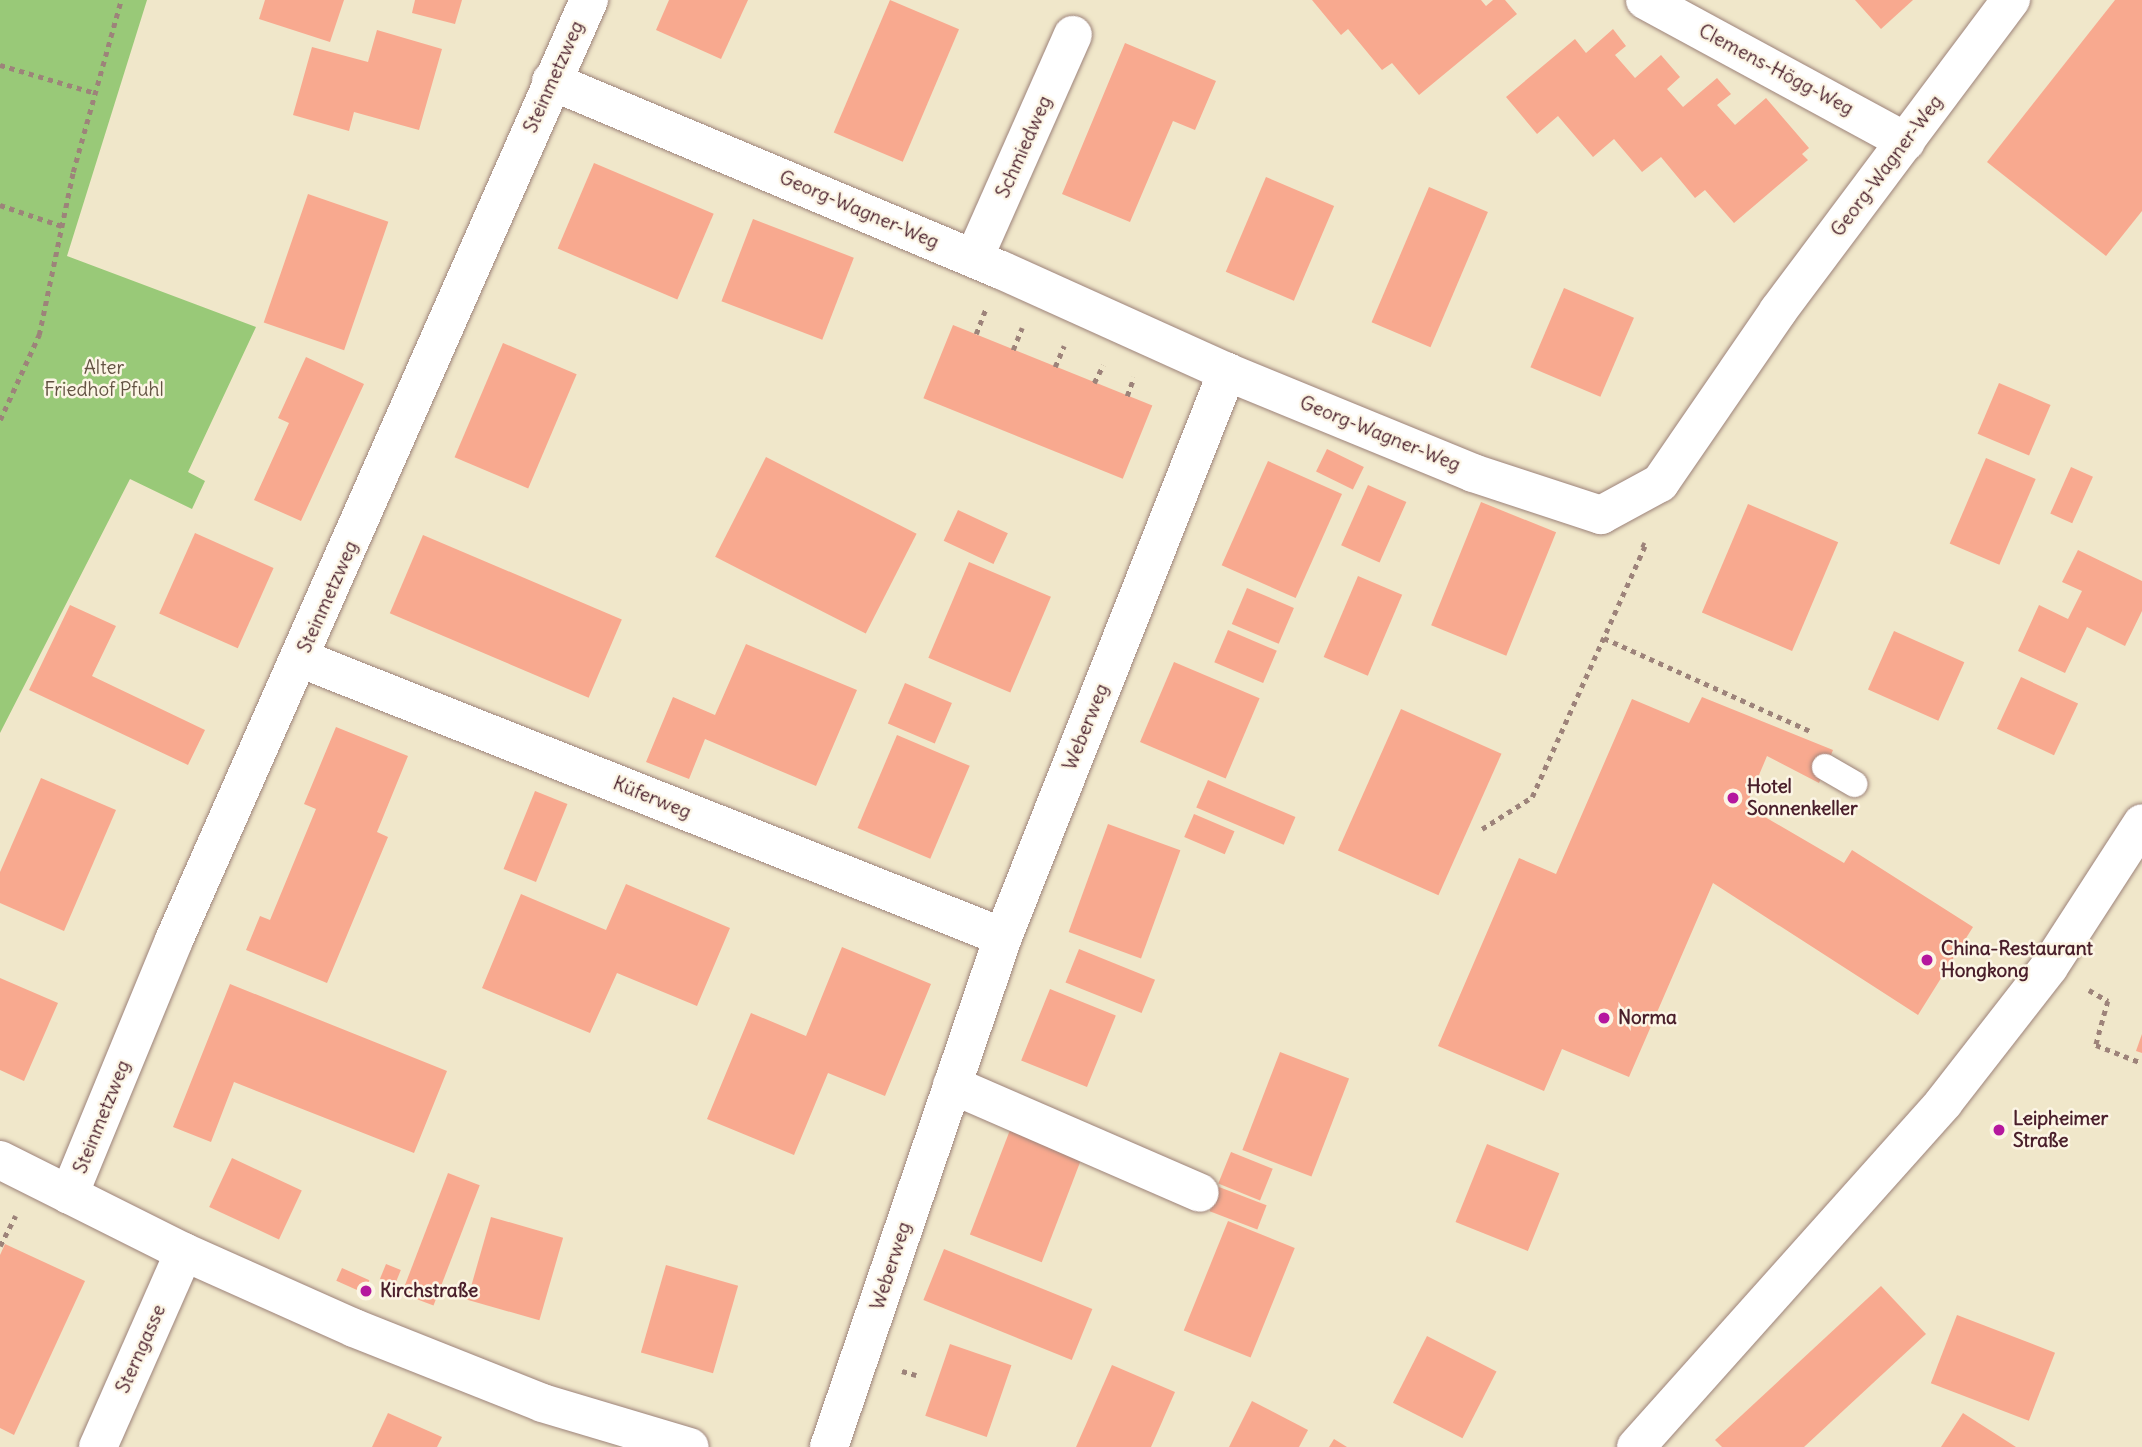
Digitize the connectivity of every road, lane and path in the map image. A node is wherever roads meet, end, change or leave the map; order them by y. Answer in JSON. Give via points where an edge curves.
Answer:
{"nodes":[{"id":1,"x":121,"y":0,"type":"edge"},
{"id":2,"x":589,"y":0,"type":"edge"},
{"id":3,"x":1645,"y":0,"type":"edge"},
{"id":4,"x":2011,"y":0,"type":"edge"},
{"id":5,"x":1073,"y":35,"type":"dead end"},
{"id":6,"x":0,"y":65,"type":"edge"},
{"id":7,"x":551,"y":81,"type":"junction"},
{"id":8,"x":95,"y":93,"type":"junction"},
{"id":9,"x":1906,"y":142,"type":"junction"},
{"id":10,"x":0,"y":205,"type":"edge"},
{"id":11,"x":62,"y":226,"type":"junction"},
{"id":12,"x":974,"y":258,"type":"junction"},
{"id":13,"x":1227,"y":372,"type":"junction"},
{"id":14,"x":0,"y":420,"type":"edge"},
{"id":15,"x":1601,"y":515,"type":"junction"},
{"id":16,"x":1604,"y":638,"type":"junction"},
{"id":17,"x":302,"y":659,"type":"junction"},
{"id":18,"x":1818,"y":734,"type":"dead end"},
{"id":19,"x":1825,"y":767,"type":"dead end"},
{"id":20,"x":1853,"y":784,"type":"dead end"},
{"id":21,"x":2142,"y":824,"type":"edge"},
{"id":22,"x":1482,"y":829,"type":"dead end"},
{"id":23,"x":1003,"y":937,"type":"junction"},
{"id":24,"x":2049,"y":967,"type":"junction"},
{"id":25,"x":2142,"y":1063,"type":"edge"},
{"id":26,"x":952,"y":1085,"type":"junction"},
{"id":27,"x":0,"y":1160,"type":"edge"},
{"id":28,"x":1200,"y":1193,"type":"dead end"},
{"id":29,"x":69,"y":1195,"type":"junction"},
{"id":30,"x":184,"y":1252,"type":"junction"},
{"id":31,"x":98,"y":1447,"type":"edge"},
{"id":32,"x":690,"y":1447,"type":"edge"},
{"id":33,"x":829,"y":1447,"type":"edge"},
{"id":34,"x":1636,"y":1447,"type":"edge"}],
"edges":[{"from":1,"to":8,"type":"path"},
{"from":2,"to":7,"type":"street","name":"Steinmetzweg"},
{"from":3,"to":9,"type":"street","name":"Clemens-Högg-Weg"},
{"from":4,"to":9,"type":"street","name":"Georg-Wagner-Weg"},
{"from":5,"to":12,"type":"street","name":"Schmiedweg"},
{"from":6,"to":8,"type":"path"},
{"from":7,"to":12,"type":"street","name":"Georg-Wagner-Weg"},
{"from":7,"to":17,"type":"street","name":"Steinmetzweg"},
{"from":8,"to":11,"type":"path"},
{"from":9,"to":15,"type":"street","name":"Georg-Wagner-Weg","via":[[1779,310],[1660,484]]},
{"from":10,"to":11,"type":"path"},
{"from":11,"to":14,"type":"path","via":[[39,335]]},
{"from":12,"to":13,"type":"street","name":"Georg-Wagner-Weg"},
{"from":13,"to":15,"type":"street","name":"Georg-Wagner-Weg","via":[[1473,473]]},
{"from":13,"to":23,"type":"street","name":"Weberweg"},
{"from":15,"to":16,"type":"path","via":[[1645,546]]},
{"from":16,"to":18,"type":"path"},
{"from":16,"to":22,"type":"path","via":[[1532,797]]},
{"from":17,"to":23,"type":"street","name":"Küferweg"},
{"from":17,"to":29,"type":"street","name":"Steinmetzweg","via":[[174,940]]},
{"from":19,"to":20,"type":"lane"},
{"from":21,"to":24,"type":"street"},
{"from":23,"to":26,"type":"street","name":"Weberweg"},
{"from":24,"to":25,"type":"path","via":[[2108,1001],[2096,1045]]},
{"from":24,"to":34,"type":"street","via":[[1923,1129]]},
{"from":26,"to":28,"type":"street"},
{"from":26,"to":33,"type":"street","name":"Weberweg"},
{"from":27,"to":29,"type":"street"},
{"from":29,"to":30,"type":"street"},
{"from":30,"to":31,"type":"street","name":"Sterngasse"},
{"from":30,"to":32,"type":"street","via":[[354,1328],[542,1403]]}]}
